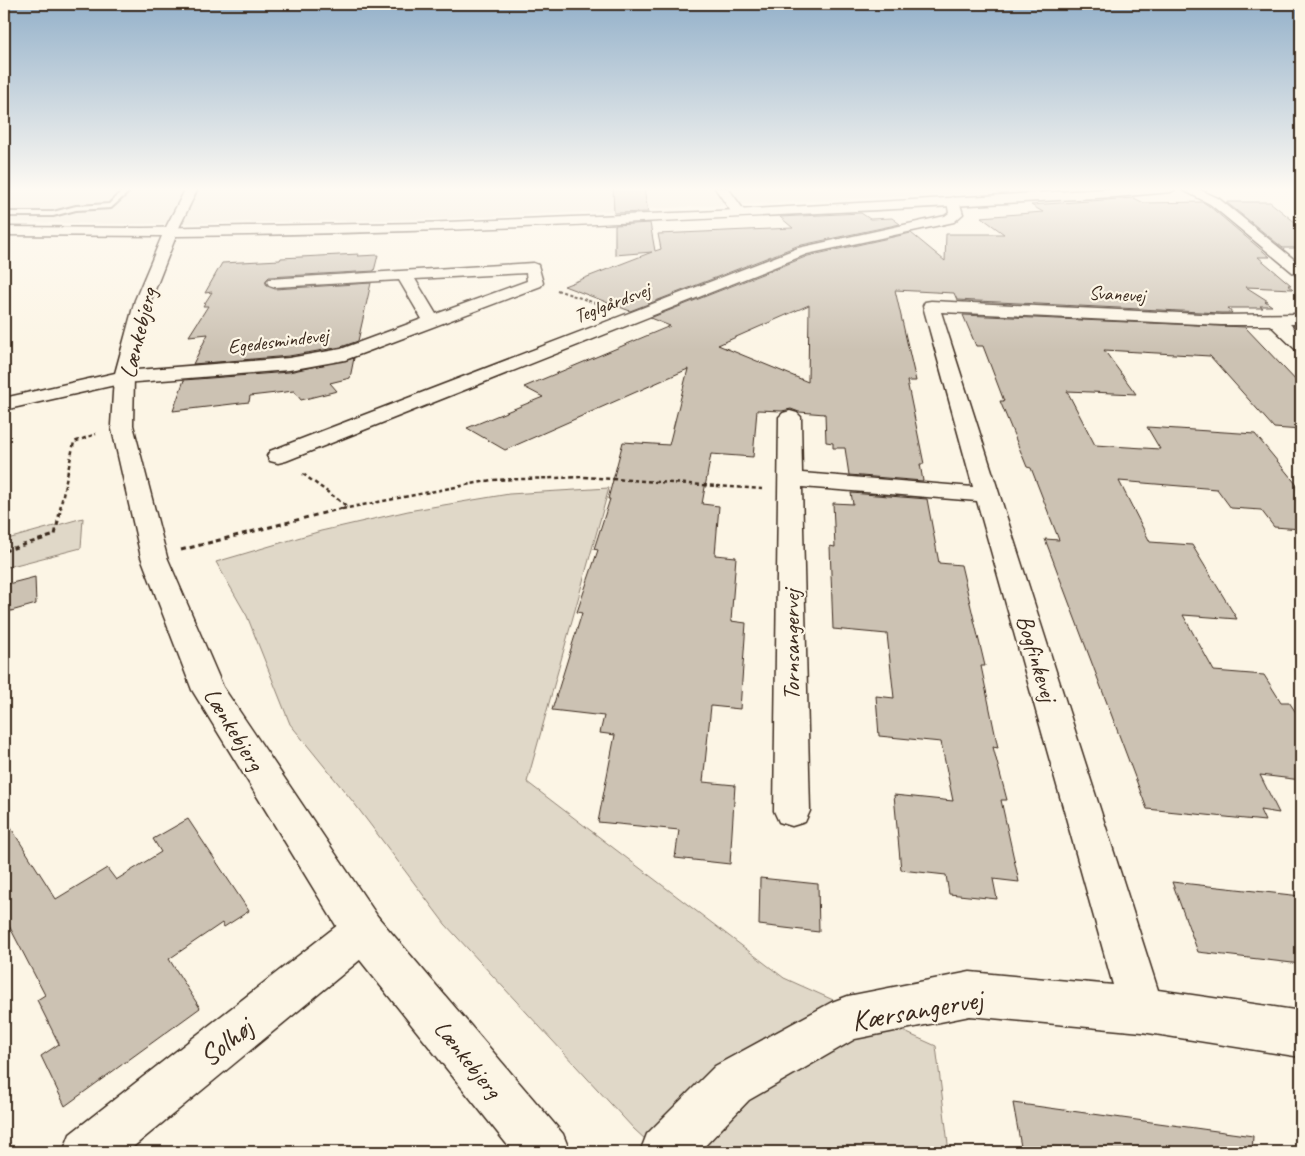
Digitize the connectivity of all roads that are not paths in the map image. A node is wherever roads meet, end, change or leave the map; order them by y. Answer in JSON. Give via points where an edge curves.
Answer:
{"nodes":[{"id":1,"x":166,"y":242,"type":"edge"},
{"id":2,"x":844,"y":242,"type":"edge"},
{"id":3,"x":1265,"y":242,"type":"edge"},
{"id":4,"x":1301,"y":272,"type":"edge"},
{"id":5,"x":405,"y":276,"type":"junction"},
{"id":6,"x":275,"y":282,"type":"dead end"},
{"id":7,"x":931,"y":306,"type":"joint"},
{"id":8,"x":1301,"y":319,"type":"edge"},
{"id":9,"x":1275,"y":320,"type":"junction"},
{"id":10,"x":432,"y":322,"type":"junction"},
{"id":11,"x":1301,"y":345,"type":"edge"},
{"id":12,"x":124,"y":377,"type":"junction"},
{"id":13,"x":4,"y":404,"type":"edge"},
{"id":14,"x":790,"y":418,"type":"dead end"},
{"id":15,"x":278,"y":456,"type":"road end"},
{"id":16,"x":790,"y":485,"type":"junction"},
{"id":17,"x":988,"y":495,"type":"junction"},
{"id":18,"x":792,"y":811,"type":"dead end"},
{"id":19,"x":363,"y":931,"type":"junction"},
{"id":20,"x":1142,"y":1010,"type":"junction"},
{"id":21,"x":1301,"y":1034,"type":"edge"},
{"id":22,"x":88,"y":1152,"type":"edge"},
{"id":23,"x":545,"y":1152,"type":"edge"},
{"id":24,"x":665,"y":1152,"type":"edge"}],
"edges":[{"from":1,"to":12,"type":"street","name":"Lænkebjerg","via":[[143,300]]},
{"from":2,"to":15,"type":"street","name":"Teglgårdsvej","via":[[803,251]]},
{"from":3,"to":4,"type":"street"},
{"from":5,"to":6,"type":"street"},
{"from":5,"to":10,"type":"street"},
{"from":5,"to":10,"type":"street","name":"Egedesmindevej","via":[[533,268],[535,283]]},
{"from":7,"to":9,"type":"street","name":"Svanevej"},
{"from":7,"to":17,"type":"street","name":"Bogfinkevej"},
{"from":8,"to":9,"type":"street","name":"Svanevej"},
{"from":9,"to":11,"type":"street"},
{"from":10,"to":12,"type":"street","name":"Egedesmindevej","via":[[345,354],[299,362]]},
{"from":12,"to":13,"type":"street","name":"Egedesmindevej"},
{"from":12,"to":19,"type":"street","name":"Lænkebjerg","via":[[122,426],[154,557],[208,690]]},
{"from":14,"to":16,"type":"street","name":"Tornsangervej"},
{"from":16,"to":17,"type":"street"},
{"from":16,"to":18,"type":"street","name":"Tornsangervej"},
{"from":17,"to":20,"type":"street","name":"Bogfinkevej"},
{"from":19,"to":22,"type":"street","name":"Solhøj"},
{"from":19,"to":23,"type":"street","name":"Lænkebjerg"},
{"from":20,"to":21,"type":"street","name":"Kærsangervej"},
{"from":20,"to":24,"type":"street","name":"Kærsangervej","via":[[970,994],[848,1018],[732,1083]]}]}
